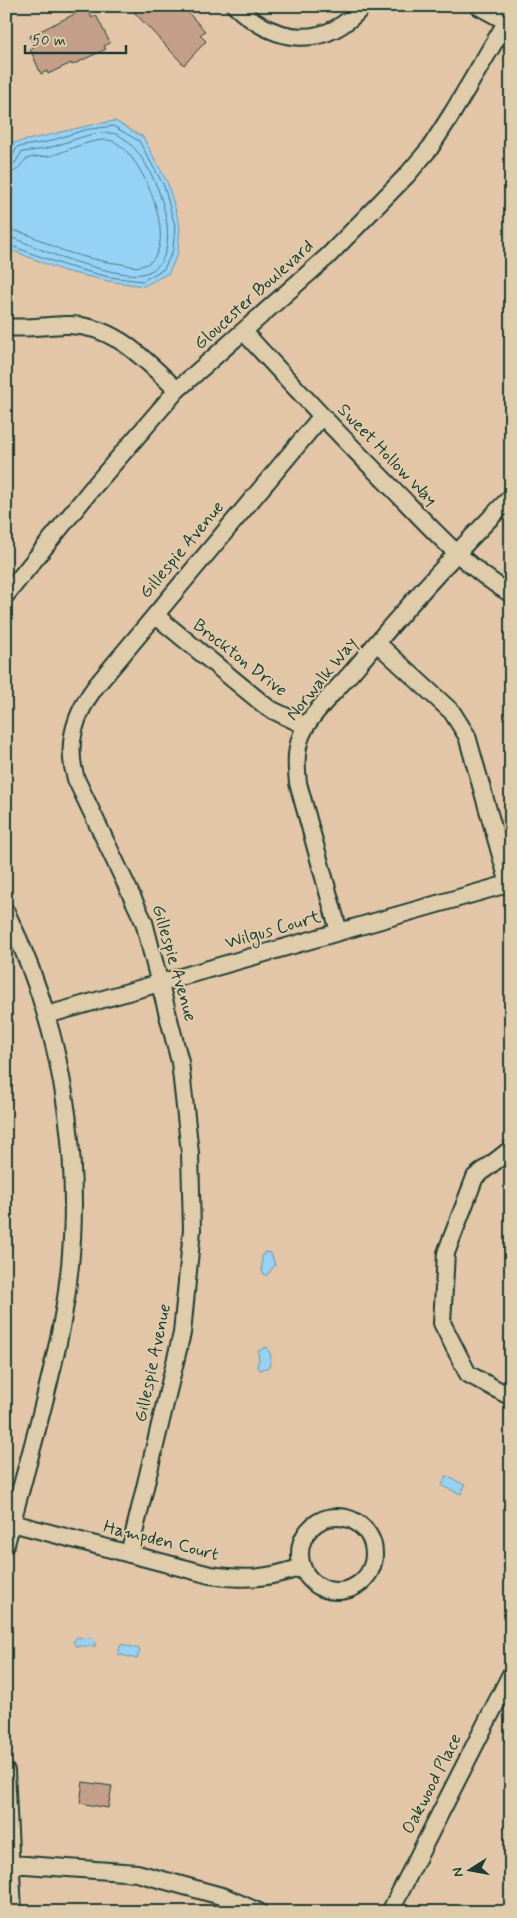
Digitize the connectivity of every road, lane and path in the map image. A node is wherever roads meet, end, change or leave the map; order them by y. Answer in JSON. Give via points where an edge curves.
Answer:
{"nodes":[{"id":1,"x":235,"y":6,"type":"edge"},
{"id":2,"x":363,"y":6,"type":"edge"},
{"id":3,"x":478,"y":6,"type":"edge"},
{"id":4,"x":509,"y":20,"type":"edge"},
{"id":5,"x":6,"y":327,"type":"edge"},
{"id":6,"x":244,"y":332,"type":"junction"},
{"id":7,"x":177,"y":390,"type":"junction"},
{"id":8,"x":321,"y":416,"type":"junction"},
{"id":9,"x":511,"y":497,"type":"edge"},
{"id":10,"x":456,"y":553,"type":"junction"},
{"id":11,"x":6,"y":594,"type":"edge"},
{"id":12,"x":511,"y":594,"type":"edge"},
{"id":13,"x":155,"y":614,"type":"junction"},
{"id":14,"x":377,"y":643,"type":"junction"},
{"id":15,"x":306,"y":726,"type":"junction"},
{"id":16,"x":510,"y":884,"type":"edge"},
{"id":17,"x":6,"y":912,"type":"edge"},
{"id":18,"x":339,"y":932,"type":"junction"},
{"id":19,"x":161,"y":983,"type":"junction"},
{"id":20,"x":47,"y":1016,"type":"junction"},
{"id":21,"x":511,"y":1150,"type":"edge"},
{"id":22,"x":511,"y":1397,"type":"edge"},
{"id":23,"x":12,"y":1523,"type":"junction"},
{"id":24,"x":6,"y":1544,"type":"edge"},
{"id":25,"x":129,"y":1554,"type":"junction"},
{"id":26,"x":302,"y":1567,"type":"junction"},
{"id":27,"x":511,"y":1674,"type":"edge"},
{"id":28,"x":6,"y":1772,"type":"edge"},
{"id":29,"x":8,"y":1864,"type":"edge"},
{"id":30,"x":14,"y":1912,"type":"edge"},
{"id":31,"x":259,"y":1912,"type":"edge"},
{"id":32,"x":390,"y":1912,"type":"edge"}],
"edges":[{"from":1,"to":2,"type":"street","via":[[265,29],[290,36],[322,34],[335,29]]},
{"from":3,"to":4,"type":"street"},
{"from":4,"to":6,"type":"street","name":"Gloucester Boulevard","via":[[454,112],[408,175],[328,256]]},
{"from":5,"to":7,"type":"street","via":[[27,329],[65,325],[108,333],[133,349]]},
{"from":6,"to":7,"type":"street","name":"Gloucester Boulevard"},
{"from":6,"to":8,"type":"street","name":"Sweet Hollow Way"},
{"from":7,"to":11,"type":"street","name":"Gloucester Boulevard"},
{"from":8,"to":10,"type":"street","name":"Sweet Hollow Way"},
{"from":8,"to":13,"type":"street","name":"Gillespie Avenue"},
{"from":9,"to":10,"type":"street","name":"Norwalk Way"},
{"from":10,"to":12,"type":"street","name":"Sweet Hollow Way","via":[[494,585]]},
{"from":10,"to":14,"type":"street","name":"Norwalk Way"},
{"from":13,"to":15,"type":"street","name":"Brockton Drive","via":[[268,708]]},
{"from":13,"to":19,"type":"street","name":"Gillespie Avenue","via":[[84,703],[74,730],[71,756],[76,779],[144,922]]},
{"from":14,"to":15,"type":"street","name":"Norwalk Way"},
{"from":14,"to":16,"type":"street","via":[[461,722]]},
{"from":15,"to":18,"type":"street","name":"Norwalk Way","via":[[298,743],[298,783]]},
{"from":16,"to":18,"type":"street","name":"Wilgus Court"},
{"from":17,"to":20,"type":"street","via":[[20,940]]},
{"from":18,"to":19,"type":"street","name":"Wilgus Court"},
{"from":19,"to":20,"type":"street","name":"Wilgus Court"},
{"from":19,"to":25,"type":"street","name":"Gillespie Avenue","via":[[180,1062],[187,1118],[192,1194],[190,1267],[177,1360]]},
{"from":20,"to":23,"type":"street","via":[[66,1108],[73,1178],[71,1243],[61,1328]]},
{"from":21,"to":22,"type":"street","via":[[475,1177],[446,1253],[442,1323],[468,1374]]},
{"from":23,"to":24,"type":"street"},
{"from":23,"to":25,"type":"street","name":"Hampden Court"},
{"from":25,"to":26,"type":"street","name":"Hampden Court","via":[[210,1575],[243,1579],[267,1578]]},
{"from":26,"to":26,"type":"street","via":[[319,1587],[336,1592],[347,1590],[362,1582],[371,1569],[374,1553],[371,1539],[351,1520],[332,1517],[321,1520],[312,1526],[301,1543]]},
{"from":27,"to":32,"type":"street","name":"Oakwood Place"},
{"from":28,"to":29,"type":"street"},
{"from":29,"to":30,"type":"street"},
{"from":29,"to":31,"type":"street","via":[[137,1873],[225,1897]]}]}
